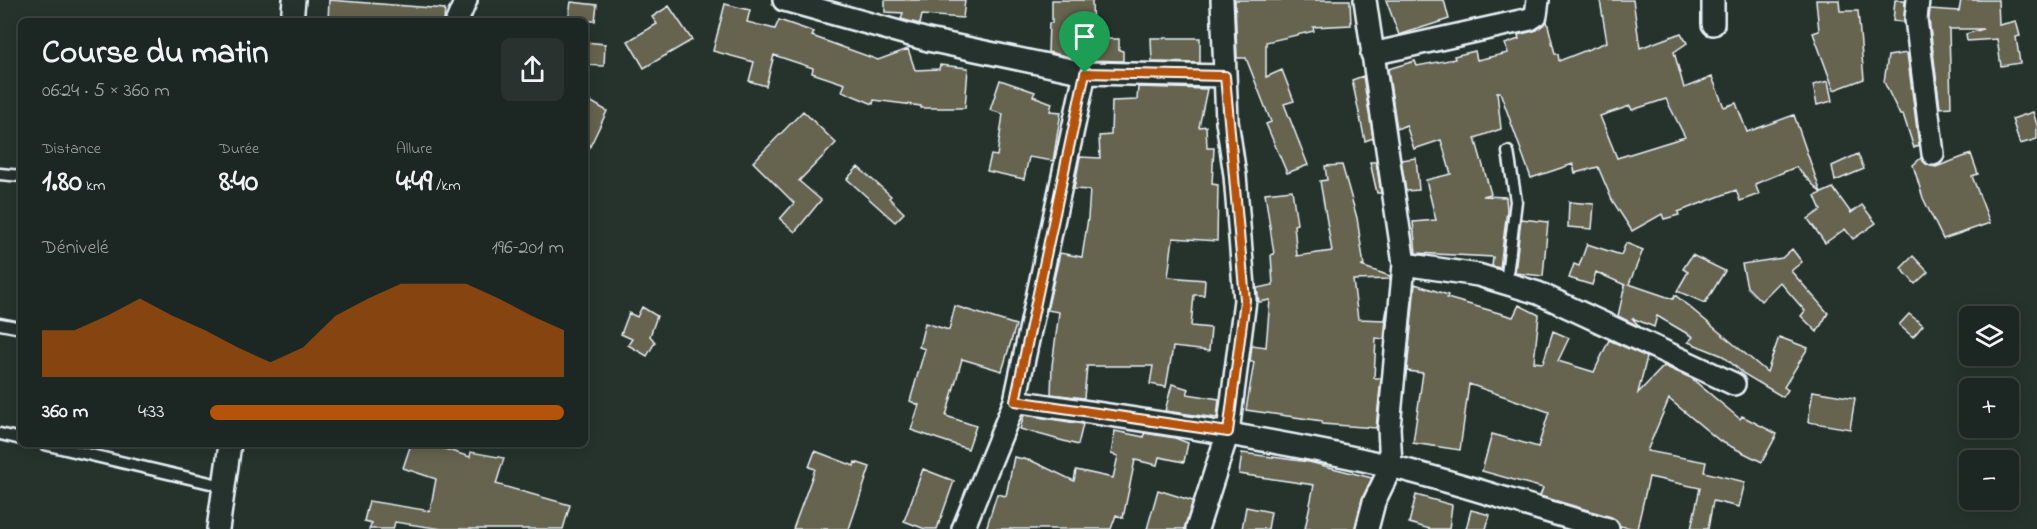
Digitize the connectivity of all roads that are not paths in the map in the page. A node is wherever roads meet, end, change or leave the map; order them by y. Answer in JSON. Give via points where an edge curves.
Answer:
{"nodes":[{"id":1,"x":294,"y":0,"type":"edge"},
{"id":2,"x":466,"y":0,"type":"edge"},
{"id":3,"x":784,"y":0,"type":"edge"},
{"id":4,"x":1222,"y":0,"type":"edge"},
{"id":5,"x":1365,"y":0,"type":"edge"},
{"id":6,"x":1538,"y":0,"type":"edge"},
{"id":7,"x":1713,"y":0,"type":"edge"},
{"id":8,"x":1918,"y":0,"type":"edge"},
{"id":9,"x":292,"y":18,"type":"edge"},
{"id":10,"x":458,"y":18,"type":"edge"},
{"id":11,"x":1713,"y":24,"type":"dead end"},
{"id":12,"x":1372,"y":54,"type":"junction"},
{"id":13,"x":1085,"y":73,"type":"junction"},
{"id":14,"x":1225,"y":76,"type":"junction"},
{"id":15,"x":1508,"y":152,"type":"dead end"},
{"id":16,"x":1933,"y":154,"type":"dead end"},
{"id":17,"x":0,"y":174,"type":"edge"},
{"id":18,"x":18,"y":176,"type":"edge"},
{"id":19,"x":1404,"y":264,"type":"junction"},
{"id":20,"x":1506,"y":283,"type":"junction"},
{"id":21,"x":0,"y":324,"type":"edge"},
{"id":22,"x":18,"y":327,"type":"edge"},
{"id":23,"x":1734,"y":384,"type":"dead end"},
{"id":24,"x":1015,"y":401,"type":"junction"},
{"id":25,"x":1228,"y":432,"type":"junction"},
{"id":26,"x":0,"y":434,"type":"edge"},
{"id":27,"x":18,"y":438,"type":"edge"},
{"id":28,"x":57,"y":447,"type":"edge"},
{"id":29,"x":230,"y":447,"type":"edge"},
{"id":30,"x":1391,"y":466,"type":"junction"},
{"id":31,"x":223,"y":486,"type":"junction"},
{"id":32,"x":218,"y":529,"type":"edge"},
{"id":33,"x":963,"y":529,"type":"edge"},
{"id":34,"x":1197,"y":529,"type":"edge"},
{"id":35,"x":1366,"y":529,"type":"edge"},
{"id":36,"x":1608,"y":529,"type":"edge"}],
"edges":[{"from":1,"to":9,"type":"street"},
{"from":2,"to":10,"type":"street"},
{"from":3,"to":13,"type":"street","via":[[928,40]]},
{"from":4,"to":14,"type":"street"},
{"from":5,"to":12,"type":"street"},
{"from":6,"to":12,"type":"street","via":[[1536,15],[1530,20]]},
{"from":7,"to":11,"type":"street"},
{"from":8,"to":16,"type":"street","via":[[1916,19]]},
{"from":12,"to":19,"type":"street"},
{"from":13,"to":14,"type":"street"},
{"from":13,"to":24,"type":"street"},
{"from":14,"to":25,"type":"street","via":[[1245,300]]},
{"from":15,"to":20,"type":"lane","via":[[1516,201]]},
{"from":17,"to":18,"type":"lane"},
{"from":19,"to":20,"type":"street"},
{"from":19,"to":30,"type":"street","via":[[1389,427]]},
{"from":20,"to":23,"type":"street","via":[[1538,293]]},
{"from":21,"to":22,"type":"lane"},
{"from":24,"to":25,"type":"street"},
{"from":24,"to":33,"type":"street"},
{"from":25,"to":30,"type":"street"},
{"from":25,"to":34,"type":"street"},
{"from":26,"to":27,"type":"lane"},
{"from":28,"to":31,"type":"lane"},
{"from":29,"to":31,"type":"street"},
{"from":30,"to":35,"type":"street"},
{"from":30,"to":36,"type":"street"},
{"from":31,"to":32,"type":"street"}]}
